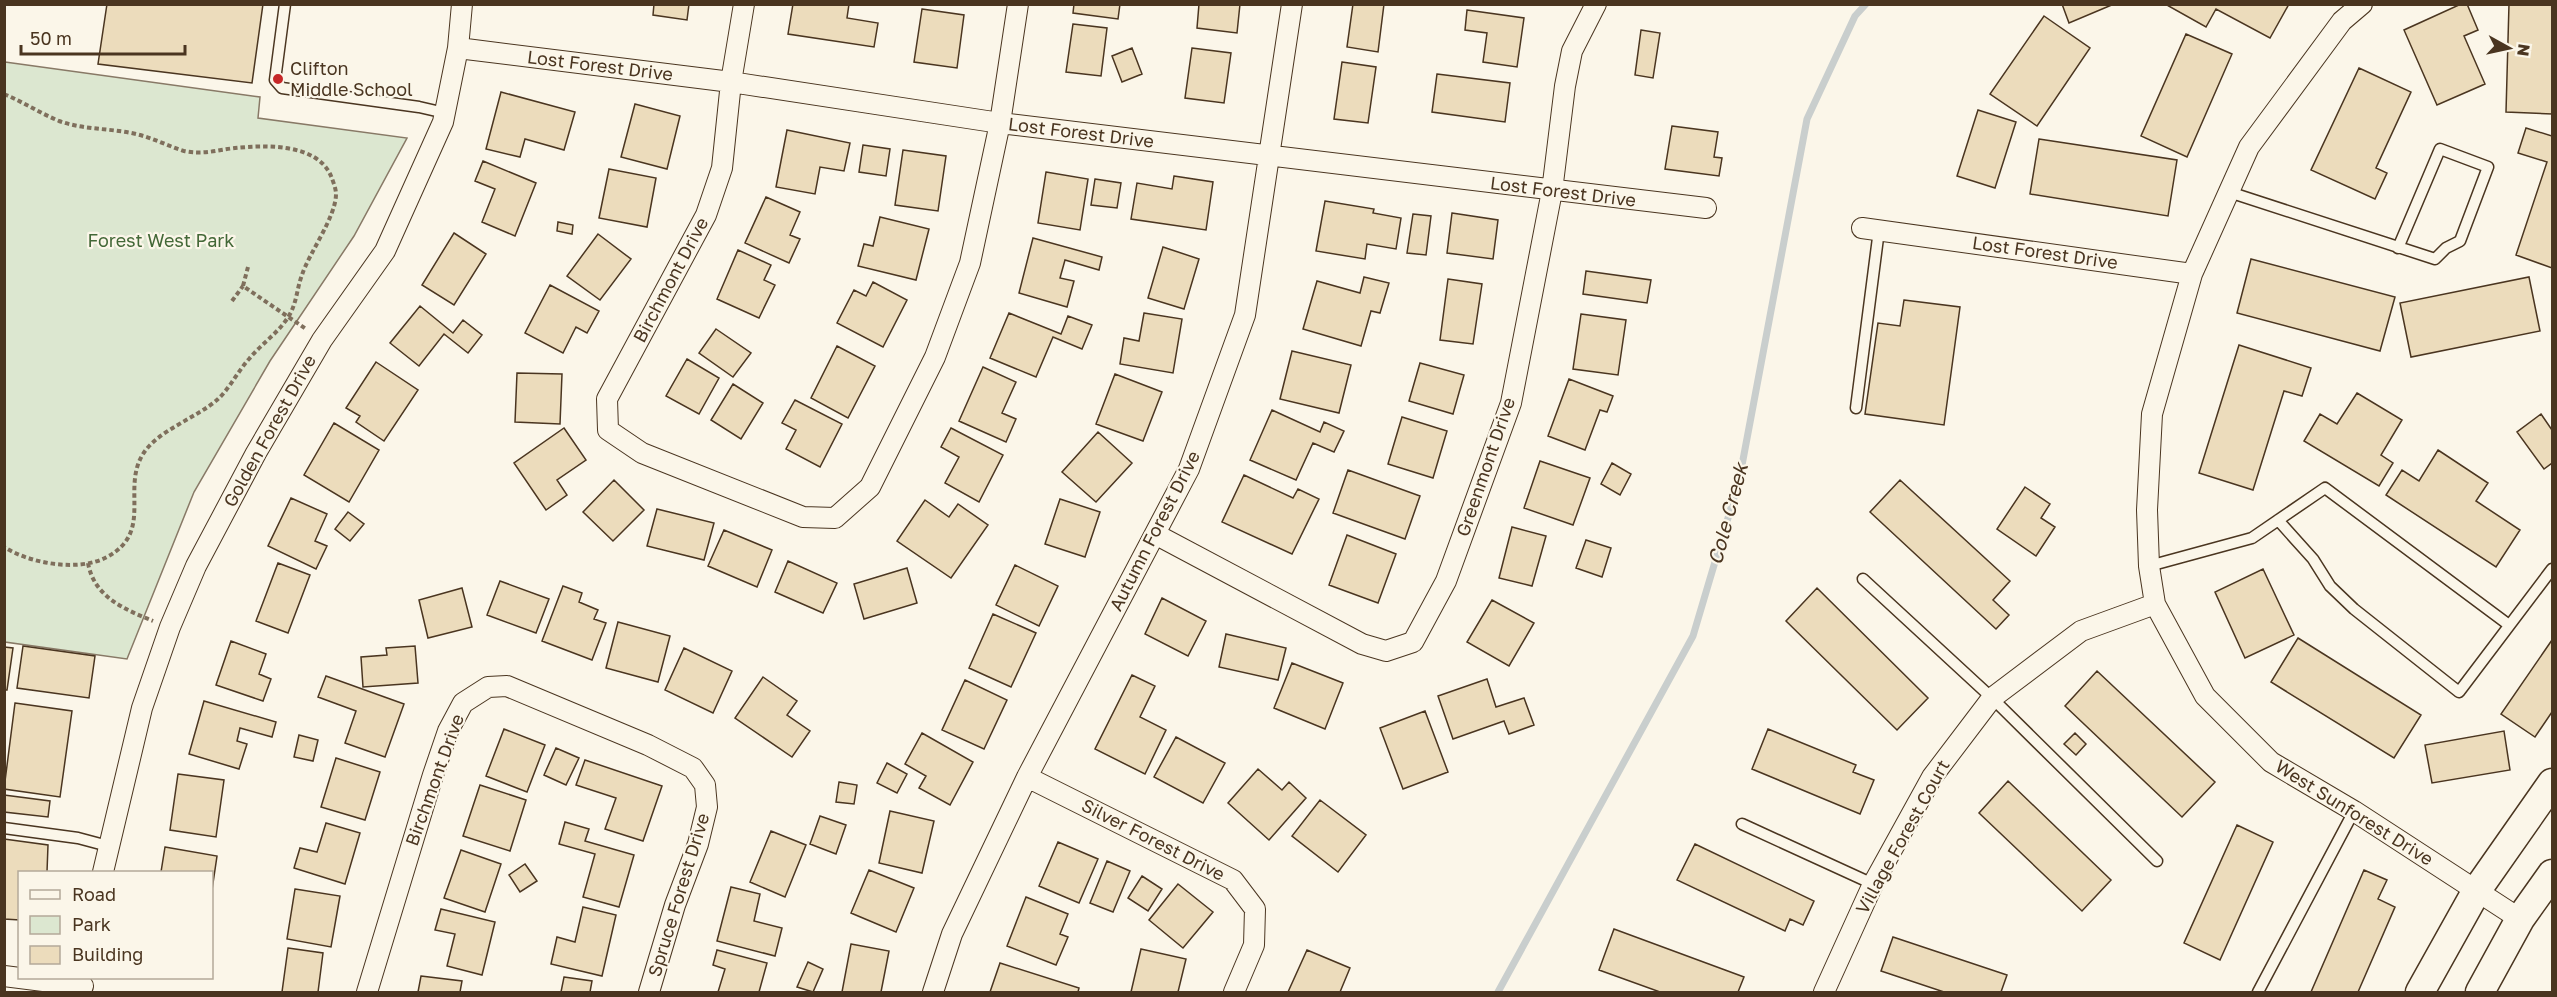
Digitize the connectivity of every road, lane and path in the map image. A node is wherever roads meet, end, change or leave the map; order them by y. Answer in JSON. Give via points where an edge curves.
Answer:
{"nodes":[{"id":1,"x":285,"y":4,"type":"edge"},
{"id":2,"x":462,"y":4,"type":"edge"},
{"id":3,"x":744,"y":4,"type":"edge"},
{"id":4,"x":1018,"y":4,"type":"edge"},
{"id":5,"x":1292,"y":4,"type":"edge"},
{"id":6,"x":1596,"y":4,"type":"edge"},
{"id":7,"x":2362,"y":4,"type":"edge"},
{"id":8,"x":458,"y":48,"type":"junction"},
{"id":9,"x":731,"y":82,"type":"junction"},
{"id":10,"x":4,"y":94,"type":"edge"},
{"id":11,"x":445,"y":113,"type":"junction"},
{"id":12,"x":1000,"y":123,"type":"junction"},
{"id":13,"x":1270,"y":156,"type":"junction"},
{"id":14,"x":1552,"y":191,"type":"junction"},
{"id":15,"x":2229,"y":192,"type":"junction"},
{"id":16,"x":1706,"y":208,"type":"dead end"},
{"id":17,"x":1870,"y":229,"type":"joint"},
{"id":18,"x":2398,"y":248,"type":"junction"},
{"id":19,"x":248,"y":267,"type":"dead end"},
{"id":20,"x":2192,"y":274,"type":"junction"},
{"id":21,"x":243,"y":286,"type":"junction"},
{"id":22,"x":232,"y":301,"type":"dead end"},
{"id":23,"x":289,"y":316,"type":"junction"},
{"id":24,"x":322,"y":340,"type":"junction"},
{"id":25,"x":1856,"y":408,"type":"dead end"},
{"id":26,"x":2278,"y":520,"type":"junction"},
{"id":27,"x":1155,"y":534,"type":"junction"},
{"id":28,"x":4,"y":547,"type":"edge"},
{"id":29,"x":88,"y":563,"type":"junction"},
{"id":30,"x":2149,"y":566,"type":"junction"},
{"id":31,"x":2553,"y":569,"type":"edge"},
{"id":32,"x":1863,"y":579,"type":"dead end"},
{"id":33,"x":2155,"y":604,"type":"junction"},
{"id":34,"x":2509,"y":625,"type":"junction"},
{"id":35,"x":170,"y":627,"type":"junction"},
{"id":36,"x":1992,"y":698,"type":"junction"},
{"id":37,"x":592,"y":722,"type":"joint"},
{"id":38,"x":1027,"y":777,"type":"junction"},
{"id":39,"x":2553,"y":783,"type":"edge"},
{"id":40,"x":2354,"y":811,"type":"junction"},
{"id":41,"x":1742,"y":824,"type":"dead end"},
{"id":42,"x":4,"y":828,"type":"edge"},
{"id":43,"x":108,"y":846,"type":"junction"},
{"id":44,"x":2157,"y":861,"type":"dead end"},
{"id":45,"x":103,"y":871,"type":"edge"},
{"id":46,"x":2553,"y":874,"type":"edge"},
{"id":47,"x":1873,"y":884,"type":"junction"},
{"id":48,"x":2477,"y":891,"type":"junction"},
{"id":49,"x":2520,"y":919,"type":"junction"},
{"id":50,"x":13,"y":982,"type":"edge"},
{"id":51,"x":83,"y":985,"type":"edge"},
{"id":52,"x":366,"y":993,"type":"edge"},
{"id":53,"x":649,"y":993,"type":"edge"},
{"id":54,"x":933,"y":993,"type":"edge"},
{"id":55,"x":1234,"y":993,"type":"edge"},
{"id":56,"x":1824,"y":993,"type":"edge"},
{"id":57,"x":2258,"y":993,"type":"edge"},
{"id":58,"x":2420,"y":993,"type":"edge"},
{"id":59,"x":2480,"y":993,"type":"edge"}],
"edges":[{"from":1,"to":11,"type":"lane","via":[[275,80],[282,88]]},
{"from":2,"to":8,"type":"street","name":"Golden Forest Drive"},
{"from":3,"to":9,"type":"street","name":"Birchmont Drive"},
{"from":4,"to":12,"type":"street"},
{"from":5,"to":13,"type":"street","name":"Autumn Forest Drive"},
{"from":6,"to":14,"type":"street","name":"Greenmont Drive","via":[[1572,51]]},
{"from":7,"to":15,"type":"street","name":"West Sunforest Drive","via":[[2342,21],[2249,147]]},
{"from":8,"to":9,"type":"street","name":"Lost Forest Drive"},
{"from":8,"to":11,"type":"street","name":"Golden Forest Drive"},
{"from":9,"to":12,"type":"street","name":"Lost Forest Drive"},
{"from":9,"to":12,"type":"street","name":"Birchmont Drive","via":[[722,168],[706,215],[607,399],[608,430],[642,453],[803,517],[835,518],[870,487],[935,357],[970,263]]},
{"from":10,"to":23,"type":"path","via":[[80,128],[138,135],[185,151],[207,154],[271,147],[296,150],[319,159],[330,174],[336,194],[329,220],[301,275]]},
{"from":11,"to":24,"type":"street","name":"Golden Forest Drive","via":[[385,251]]},
{"from":12,"to":13,"type":"street","name":"Lost Forest Drive"},
{"from":13,"to":14,"type":"street","name":"Lost Forest Drive"},
{"from":13,"to":27,"type":"street","name":"Autumn Forest Drive","via":[[1245,315],[1189,469]]},
{"from":14,"to":16,"type":"street","name":"Lost Forest Drive"},
{"from":14,"to":27,"type":"street","name":"Greenmont Drive","via":[[1511,402],[1446,581],[1413,642],[1386,651],[1362,644]]},
{"from":15,"to":18,"type":"lane"},
{"from":15,"to":20,"type":"street","name":"West Sunforest Drive"},
{"from":17,"to":20,"type":"street","name":"Lost Forest Drive"},
{"from":17,"to":25,"type":"lane"},
{"from":18,"to":18,"type":"lane","via":[[2435,260],[2460,241],[2487,167],[2440,149]]},
{"from":19,"to":21,"type":"path"},
{"from":20,"to":30,"type":"street","name":"West Sunforest Drive","via":[[2152,414],[2146,510]]},
{"from":21,"to":22,"type":"path"},
{"from":21,"to":23,"type":"path"},
{"from":23,"to":24,"type":"path"},
{"from":23,"to":29,"type":"path","via":[[250,357],[220,397],[162,436],[144,453],[136,470],[136,513],[130,537],[107,557]]},
{"from":24,"to":35,"type":"street","name":"Golden Forest Drive","via":[[196,566]]},
{"from":26,"to":30,"type":"lane","via":[[2252,538]]},
{"from":26,"to":34,"type":"lane","via":[[2325,488]]},
{"from":26,"to":34,"type":"lane","via":[[2313,558],[2330,586],[2354,609],[2459,692]]},
{"from":27,"to":38,"type":"street","name":"Autumn Forest Drive"},
{"from":28,"to":29,"type":"path","via":[[37,560]]},
{"from":29,"to":35,"type":"path","via":[[90,577],[117,605]]},
{"from":30,"to":33,"type":"street","name":"West Sunforest Drive"},
{"from":31,"to":34,"type":"lane"},
{"from":32,"to":36,"type":"lane"},
{"from":33,"to":36,"type":"street","name":"Village Forest Court","via":[[2081,631]]},
{"from":33,"to":40,"type":"street","name":"West Sunforest Drive","via":[[2205,696],[2271,762]]},
{"from":35,"to":43,"type":"street","name":"Golden Forest Drive","via":[[142,708]]},
{"from":36,"to":44,"type":"lane"},
{"from":36,"to":47,"type":"street","name":"Village Forest Court","via":[[1932,777]]},
{"from":37,"to":52,"type":"street","name":"Birchmont Drive","via":[[507,686],[488,687],[463,703],[448,731],[433,775]]},
{"from":37,"to":53,"type":"street","name":"Spruce Forest Drive","via":[[693,768],[705,785],[707,807],[698,844]]},
{"from":38,"to":54,"type":"street","name":"Autumn Forest Drive","via":[[952,934]]},
{"from":38,"to":55,"type":"street","name":"Silver Forest Drive","via":[[1233,880],[1255,909],[1254,945]]},
{"from":39,"to":48,"type":"main road"},
{"from":40,"to":48,"type":"street","name":"West Sunforest Drive"},
{"from":40,"to":57,"type":"lane"},
{"from":41,"to":47,"type":"lane"},
{"from":42,"to":43,"type":"lane"},
{"from":43,"to":45,"type":"street","name":"Golden Forest Drive"},
{"from":46,"to":49,"type":"main road"},
{"from":47,"to":56,"type":"street","name":"Village Forest Court"},
{"from":48,"to":49,"type":"street","name":"West Sunforest Drive"},
{"from":48,"to":58,"type":"main road"},
{"from":49,"to":59,"type":"main road"},
{"from":50,"to":51,"type":"street"}]}
